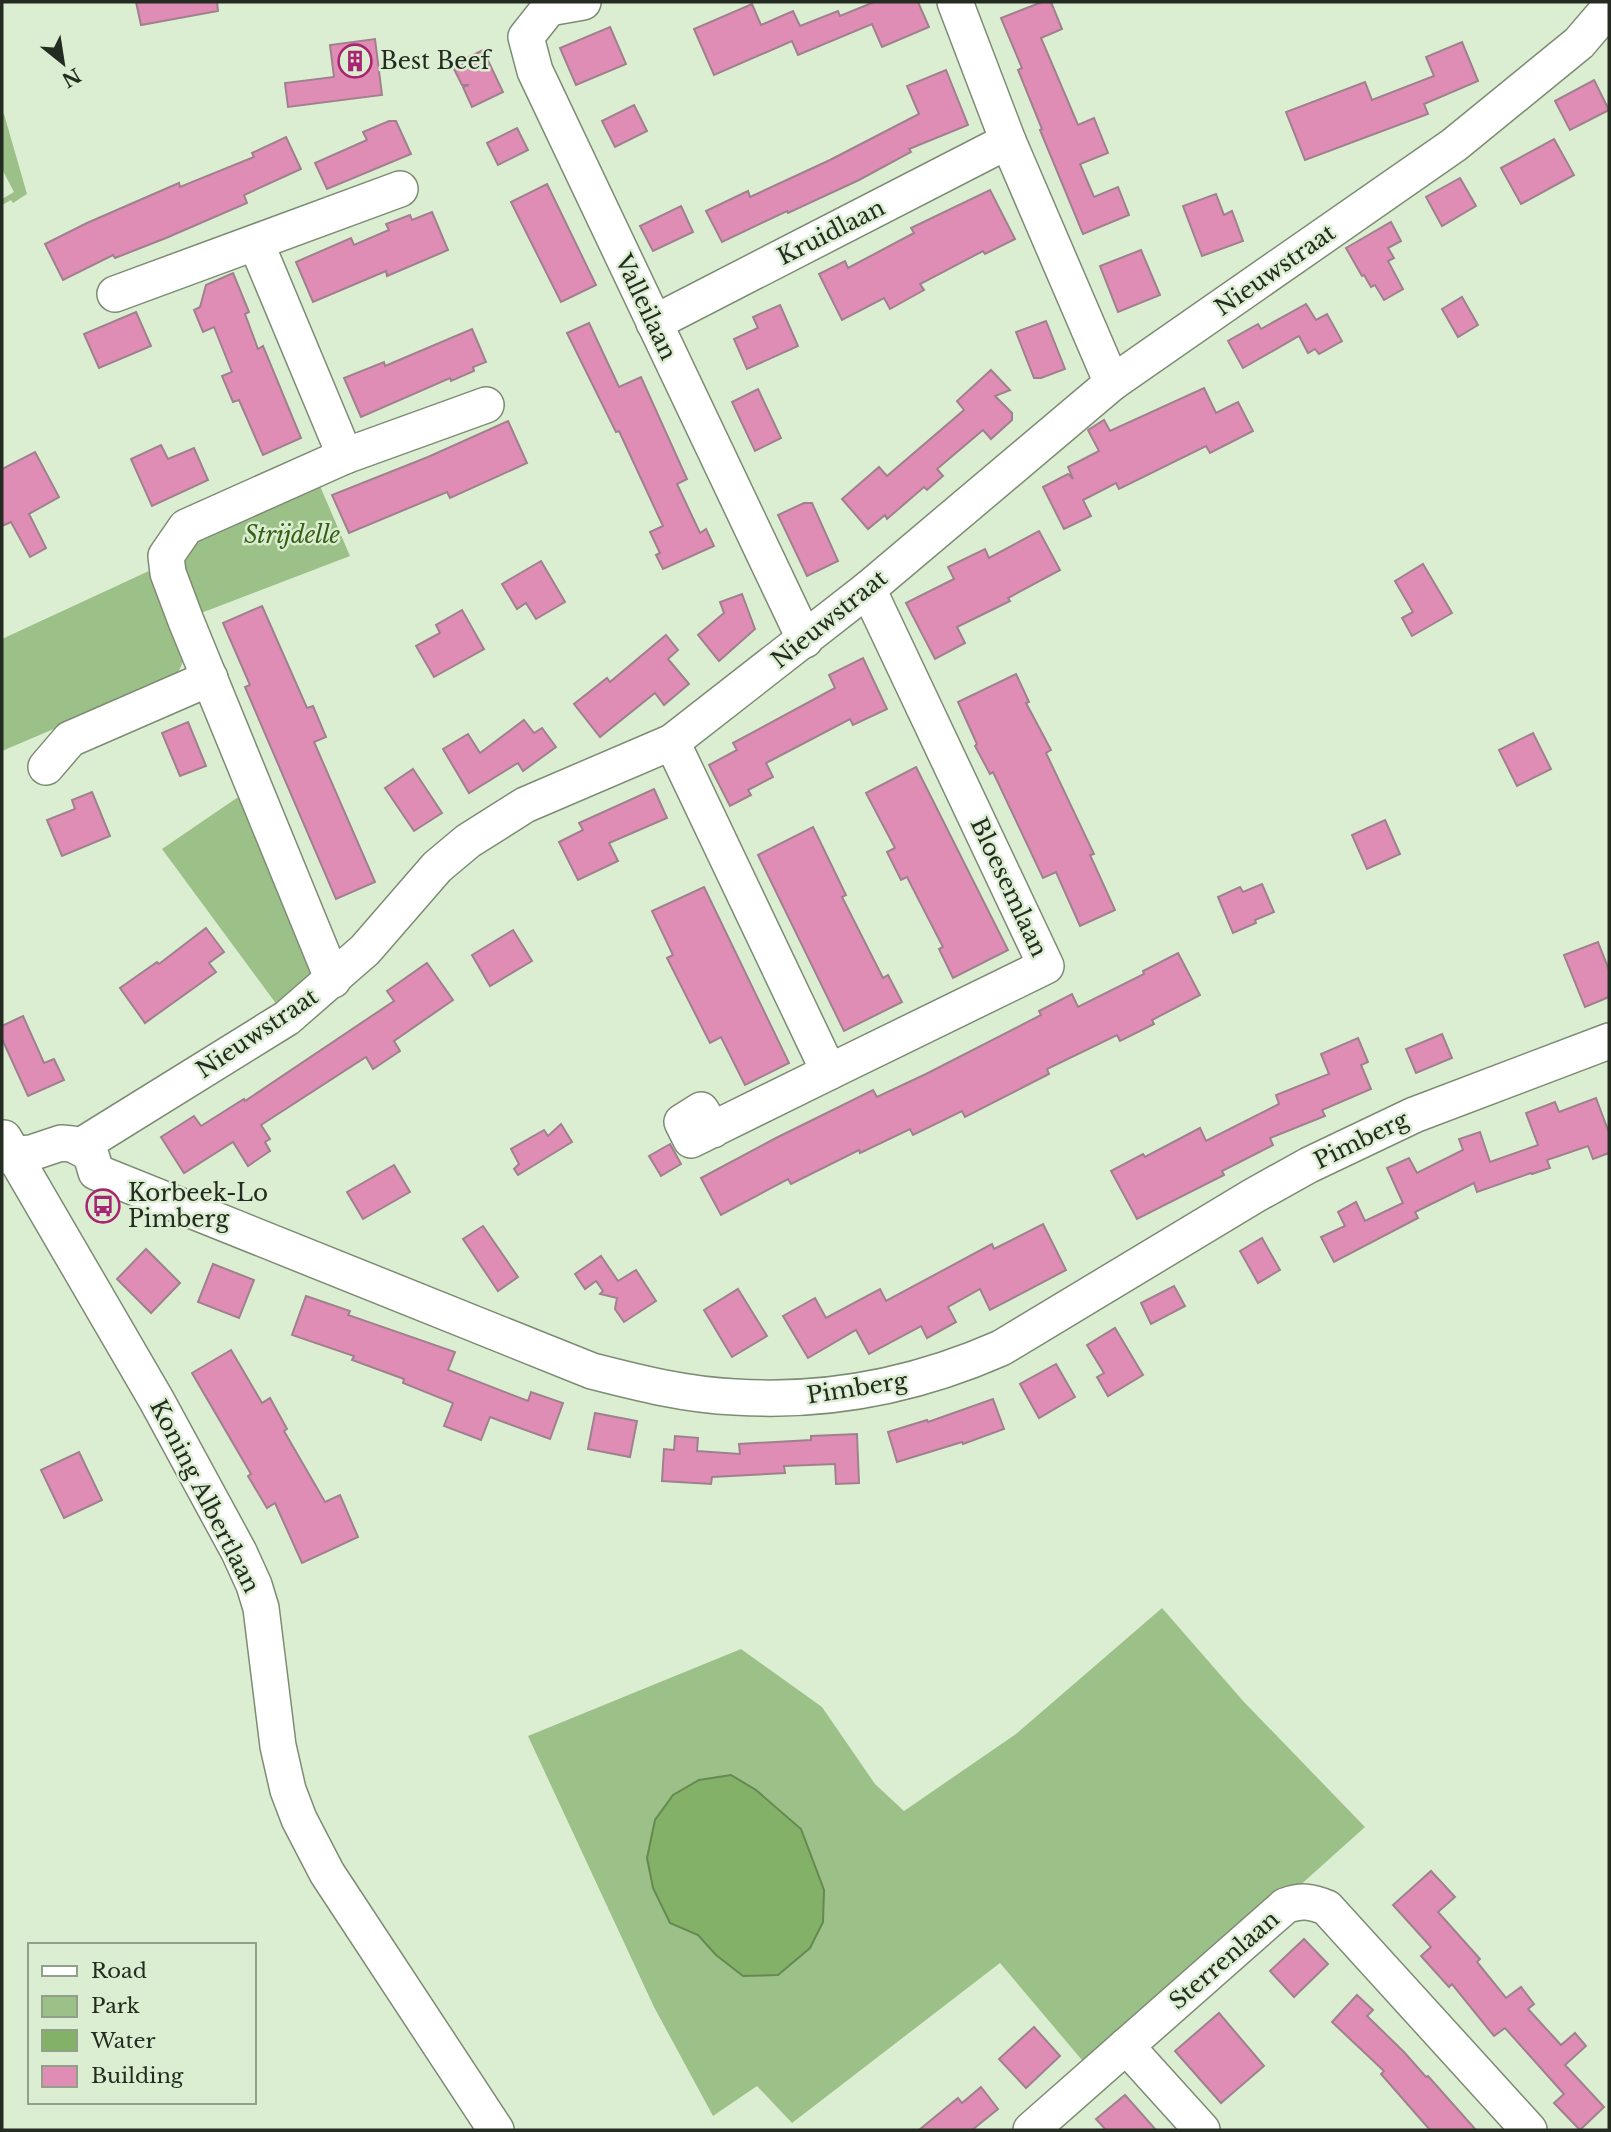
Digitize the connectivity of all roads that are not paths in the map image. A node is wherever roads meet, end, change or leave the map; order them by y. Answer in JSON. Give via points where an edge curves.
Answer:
{"nodes":[{"id":1,"x":583,"y":2,"type":"edge"},
{"id":2,"x":955,"y":2,"type":"edge"},
{"id":3,"x":1609,"y":8,"type":"edge"},
{"id":4,"x":1008,"y":141,"type":"junction"},
{"id":5,"x":400,"y":189,"type":"dead end"},
{"id":6,"x":256,"y":243,"type":"junction"},
{"id":7,"x":115,"y":294,"type":"dead end"},
{"id":8,"x":654,"y":323,"type":"junction"},
{"id":9,"x":1112,"y":383,"type":"junction"},
{"id":10,"x":486,"y":405,"type":"dead end"},
{"id":11,"x":345,"y":456,"type":"junction"},
{"id":12,"x":868,"y":589,"type":"junction"},
{"id":13,"x":805,"y":640,"type":"junction"},
{"id":14,"x":210,"y":678,"type":"junction"},
{"id":15,"x":672,"y":742,"type":"junction"},
{"id":16,"x":46,"y":767,"type":"dead end"},
{"id":17,"x":333,"y":979,"type":"junction"},
{"id":18,"x":1609,"y":1041,"type":"edge"},
{"id":19,"x":829,"y":1072,"type":"junction"},
{"id":20,"x":713,"y":1130,"type":"dead end"},
{"id":21,"x":79,"y":1147,"type":"junction"},
{"id":22,"x":6,"y":1148,"type":"edge"},
{"id":23,"x":1126,"y":2046,"type":"junction"},
{"id":24,"x":496,"y":2130,"type":"edge"},
{"id":25,"x":1031,"y":2130,"type":"edge"},
{"id":26,"x":1202,"y":2130,"type":"edge"},
{"id":27,"x":1529,"y":2130,"type":"edge"}],
"edges":[{"from":1,"to":8,"type":"street","name":"Valleilaan","via":[[549,8],[526,37],[535,71]]},
{"from":2,"to":4,"type":"street"},
{"from":3,"to":9,"type":"street","name":"Nieuwstraat","via":[[1578,43],[1454,145]]},
{"from":4,"to":8,"type":"street","name":"Kruidlaan"},
{"from":4,"to":9,"type":"street"},
{"from":5,"to":6,"type":"street"},
{"from":6,"to":7,"type":"street"},
{"from":6,"to":11,"type":"street"},
{"from":8,"to":13,"type":"street","name":"Valleilaan"},
{"from":9,"to":12,"type":"street","name":"Nieuwstraat"},
{"from":10,"to":11,"type":"street"},
{"from":11,"to":14,"type":"street","via":[[186,527],[166,556],[167,573]]},
{"from":12,"to":13,"type":"street","name":"Nieuwstraat"},
{"from":12,"to":19,"type":"street","name":"Bloesemlaan","via":[[1046,966]]},
{"from":13,"to":15,"type":"street","name":"Nieuwstraat"},
{"from":14,"to":16,"type":"street","via":[[70,739]]},
{"from":14,"to":17,"type":"street"},
{"from":15,"to":17,"type":"street","name":"Nieuwstraat","via":[[524,805],[468,841],[437,867],[365,950]]},
{"from":15,"to":19,"type":"street"},
{"from":17,"to":21,"type":"street","name":"Nieuwstraat","via":[[278,1024]]},
{"from":18,"to":21,"type":"street","name":"Pimberg","via":[[1414,1115],[1309,1165],[1001,1348],[919,1378],[802,1398],[734,1398],[656,1387],[593,1371],[96,1172],[92,1158]]},
{"from":19,"to":20,"type":"street","name":"Bloesemlaan","via":[[691,1140],[682,1122],[701,1110]]},
{"from":21,"to":22,"type":"street","name":"Nieuwstraat","via":[[61,1143],[31,1153]]},
{"from":22,"to":24,"type":"street","name":"Koning Albertlaan","via":[[163,1413],[254,1585],[261,1608],[278,1746],[299,1819],[327,1873]]},
{"from":23,"to":25,"type":"street","name":"Sterrenlaan"},
{"from":23,"to":26,"type":"street"},
{"from":23,"to":27,"type":"street","name":"Sterrenlaan","via":[[1285,1906],[1299,1900],[1313,1902],[1327,1908]]}]}
